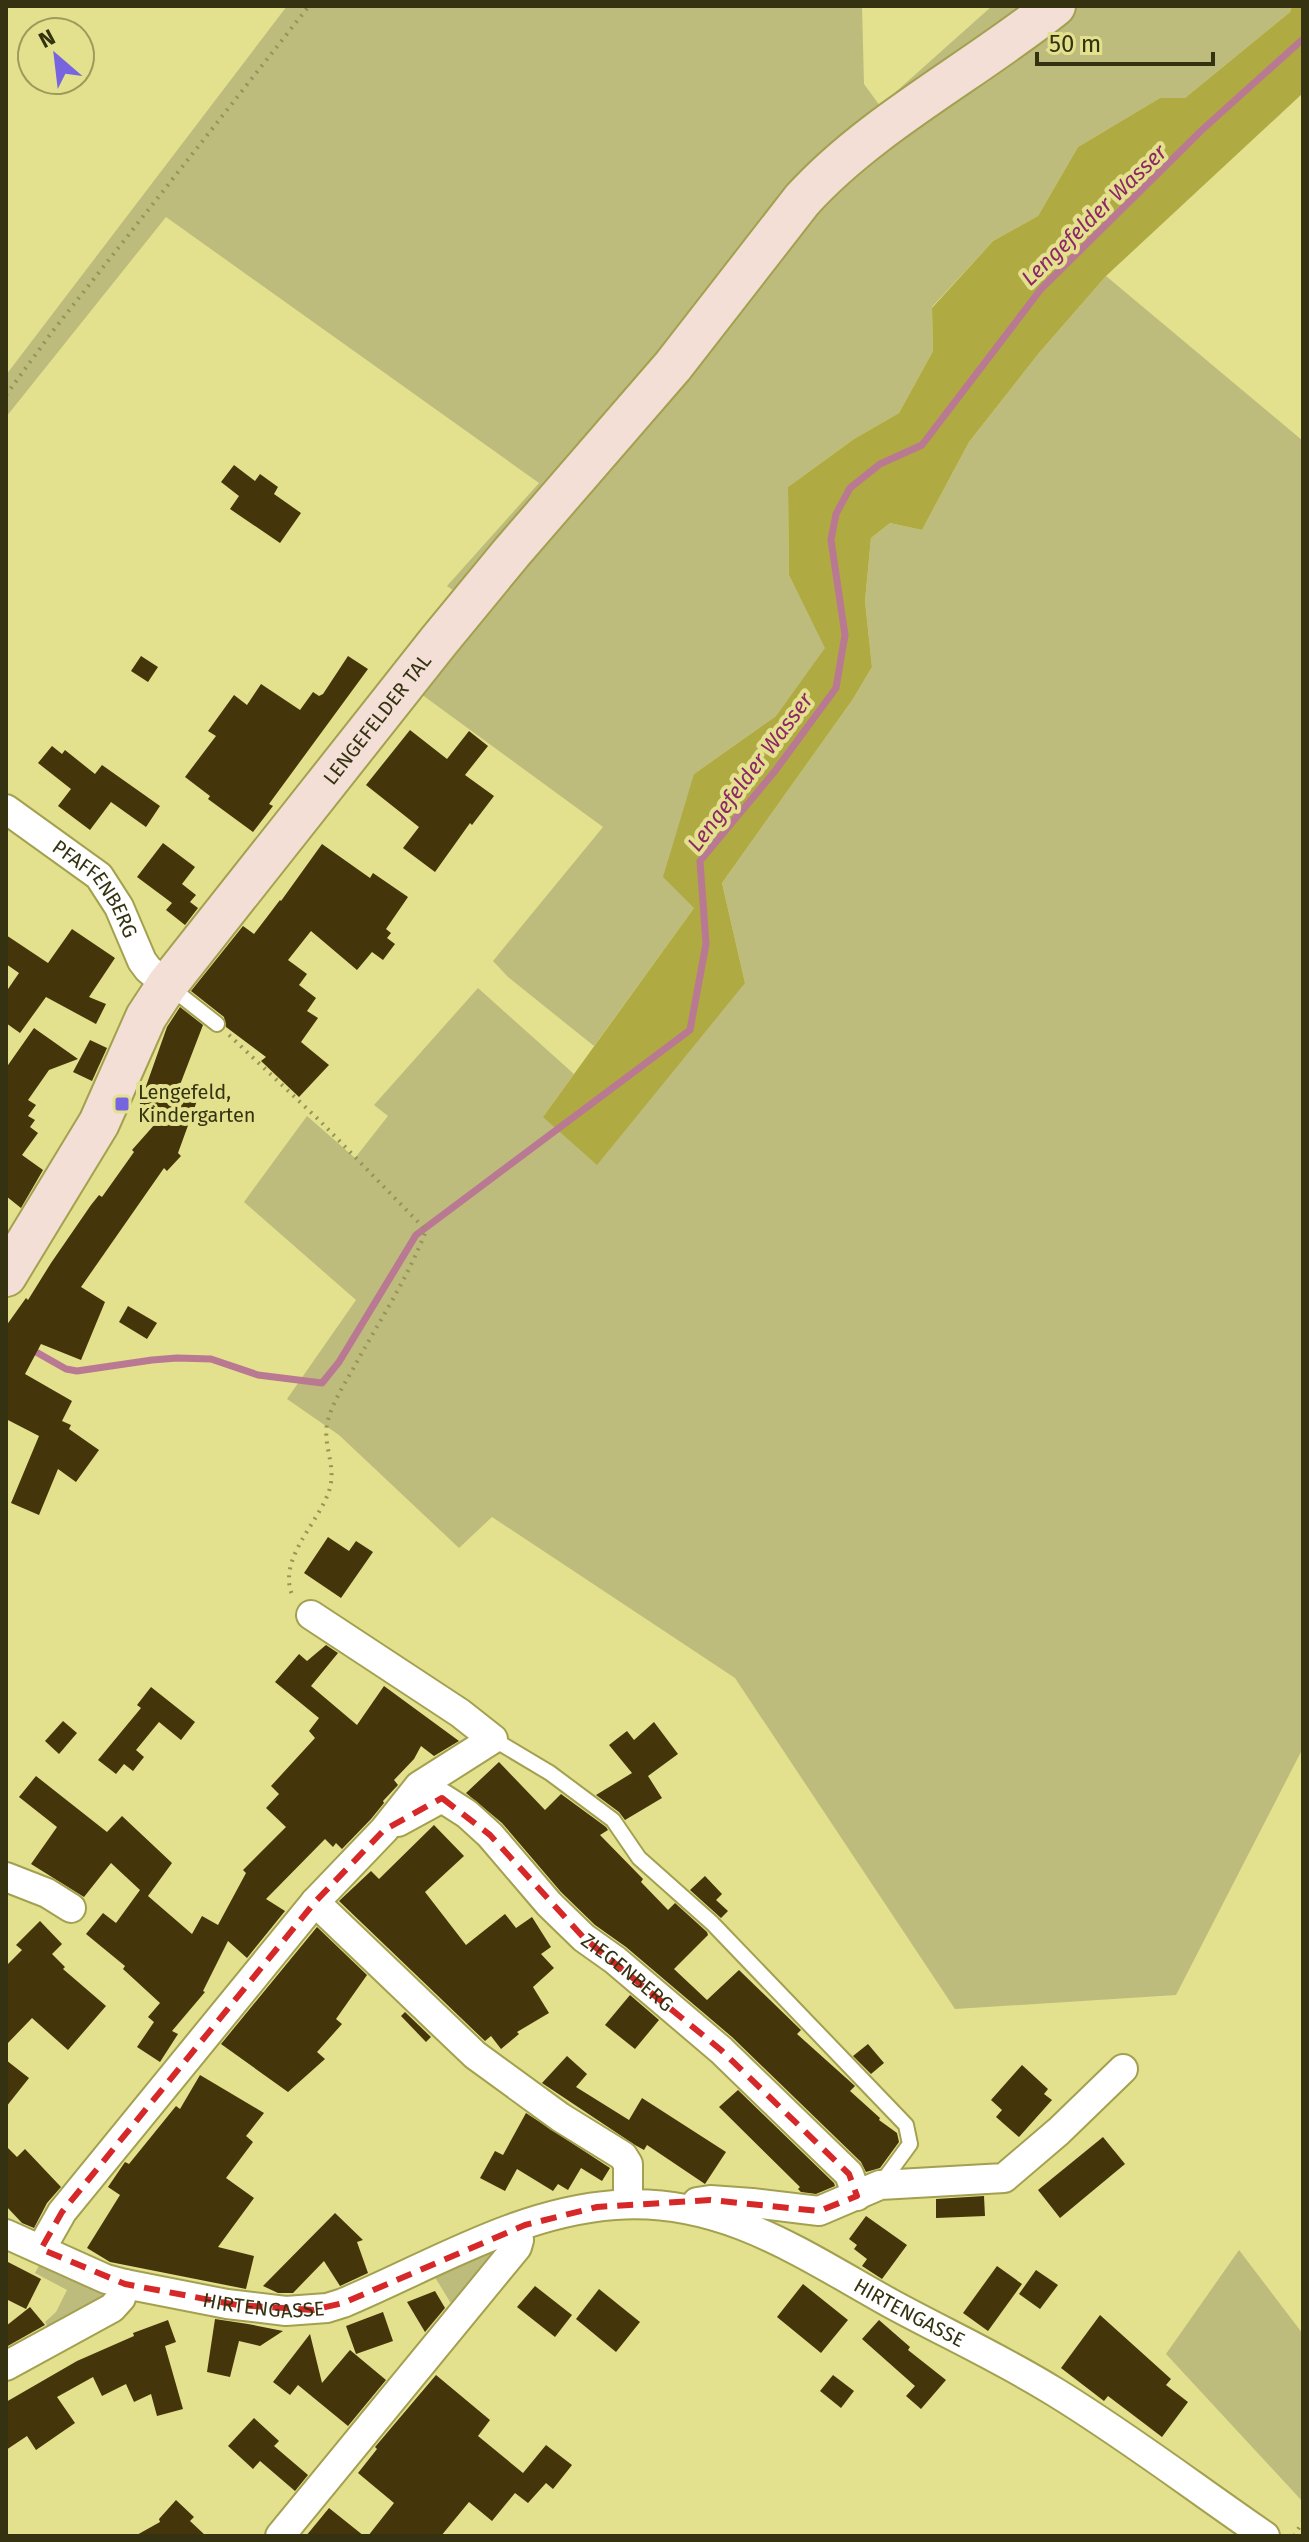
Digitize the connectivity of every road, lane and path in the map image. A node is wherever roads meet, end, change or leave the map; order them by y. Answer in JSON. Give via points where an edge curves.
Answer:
{"nodes":[{"id":1,"x":309,"y":6,"type":"edge"},
{"id":2,"x":1055,"y":6,"type":"edge"},
{"id":3,"x":6,"y":395,"type":"edge"},
{"id":4,"x":6,"y":809,"type":"edge"},
{"id":5,"x":167,"y":985,"type":"junction"},
{"id":6,"x":217,"y":1024,"type":"joint"},
{"id":7,"x":6,"y":1276,"type":"edge"},
{"id":8,"x":311,"y":1615,"type":"joint"},
{"id":9,"x":493,"y":1739,"type":"junction"},
{"id":10,"x":384,"y":1830,"type":"junction"},
{"id":11,"x":6,"y":1877,"type":"edge"},
{"id":12,"x":315,"y":1902,"type":"junction"},
{"id":13,"x":71,"y":1908,"type":"dead end"},
{"id":14,"x":1123,"y":2069,"type":"dead end"},
{"id":15,"x":868,"y":2190,"type":"junction"},
{"id":16,"x":628,"y":2204,"type":"junction"},
{"id":17,"x":676,"y":2207,"type":"junction"},
{"id":18,"x":515,"y":2228,"type":"junction"},
{"id":19,"x":6,"y":2234,"type":"edge"},
{"id":20,"x":41,"y":2249,"type":"junction"},
{"id":21,"x":125,"y":2284,"type":"junction"},
{"id":22,"x":6,"y":2366,"type":"edge"},
{"id":23,"x":1303,"y":2521,"type":"edge"},
{"id":24,"x":280,"y":2536,"type":"edge"},
{"id":25,"x":1265,"y":2536,"type":"edge"},
{"id":26,"x":1294,"y":2536,"type":"edge"}],
"edges":[{"from":1,"to":3,"type":"path"},
{"from":2,"to":5,"type":"street","name":"LENGEFELDER TAL","via":[[821,179],[673,366],[438,642]]},
{"from":4,"to":5,"type":"street","name":"PFAFFENBERG","via":[[99,876],[142,961]]},
{"from":5,"to":6,"type":"lane"},
{"from":5,"to":7,"type":"street","name":"LENGEFELDER TAL","via":[[146,1017],[99,1123]]},
{"from":6,"to":8,"type":"path","via":[[424,1230],[327,1425],[333,1473],[328,1494],[292,1563],[288,1587],[294,1601]]},
{"from":8,"to":9,"type":"street"},
{"from":9,"to":10,"type":"street","name":"ZIEGENBERG","via":[[419,1786]]},
{"from":9,"to":15,"type":"lane","via":[[613,1820],[639,1858],[712,1923],[906,2125],[910,2144]]},
{"from":10,"to":12,"type":"street","name":"ZIEGENBERG"},
{"from":10,"to":15,"type":"street","name":"ZIEGENBERG","via":[[442,1798],[467,1814],[584,1938],[721,2050]]},
{"from":11,"to":13,"type":"street"},
{"from":12,"to":16,"type":"street","via":[[475,2055],[623,2156],[628,2164]]},
{"from":12,"to":20,"type":"street","name":"ZIEGENBERG","via":[[60,2215]]},
{"from":14,"to":15,"type":"street","via":[[1004,2178]]},
{"from":15,"to":17,"type":"street","via":[[819,2211],[710,2200]]},
{"from":16,"to":17,"type":"street","name":"HIRTENGASSE"},
{"from":16,"to":18,"type":"street","name":"HIRTENGASSE","via":[[583,2209]]},
{"from":17,"to":25,"type":"street","name":"HIRTENGASSE","via":[[780,2240],[989,2354],[1067,2399]]},
{"from":18,"to":21,"type":"street","name":"HIRTENGASSE","via":[[327,2308],[275,2310]]},
{"from":18,"to":24,"type":"street","via":[[517,2247]]},
{"from":19,"to":20,"type":"street","name":"HIRTENGASSE"},
{"from":20,"to":21,"type":"street","name":"HIRTENGASSE"},
{"from":21,"to":22,"type":"street","via":[[112,2308]]},
{"from":23,"to":26,"type":"path"}]}
